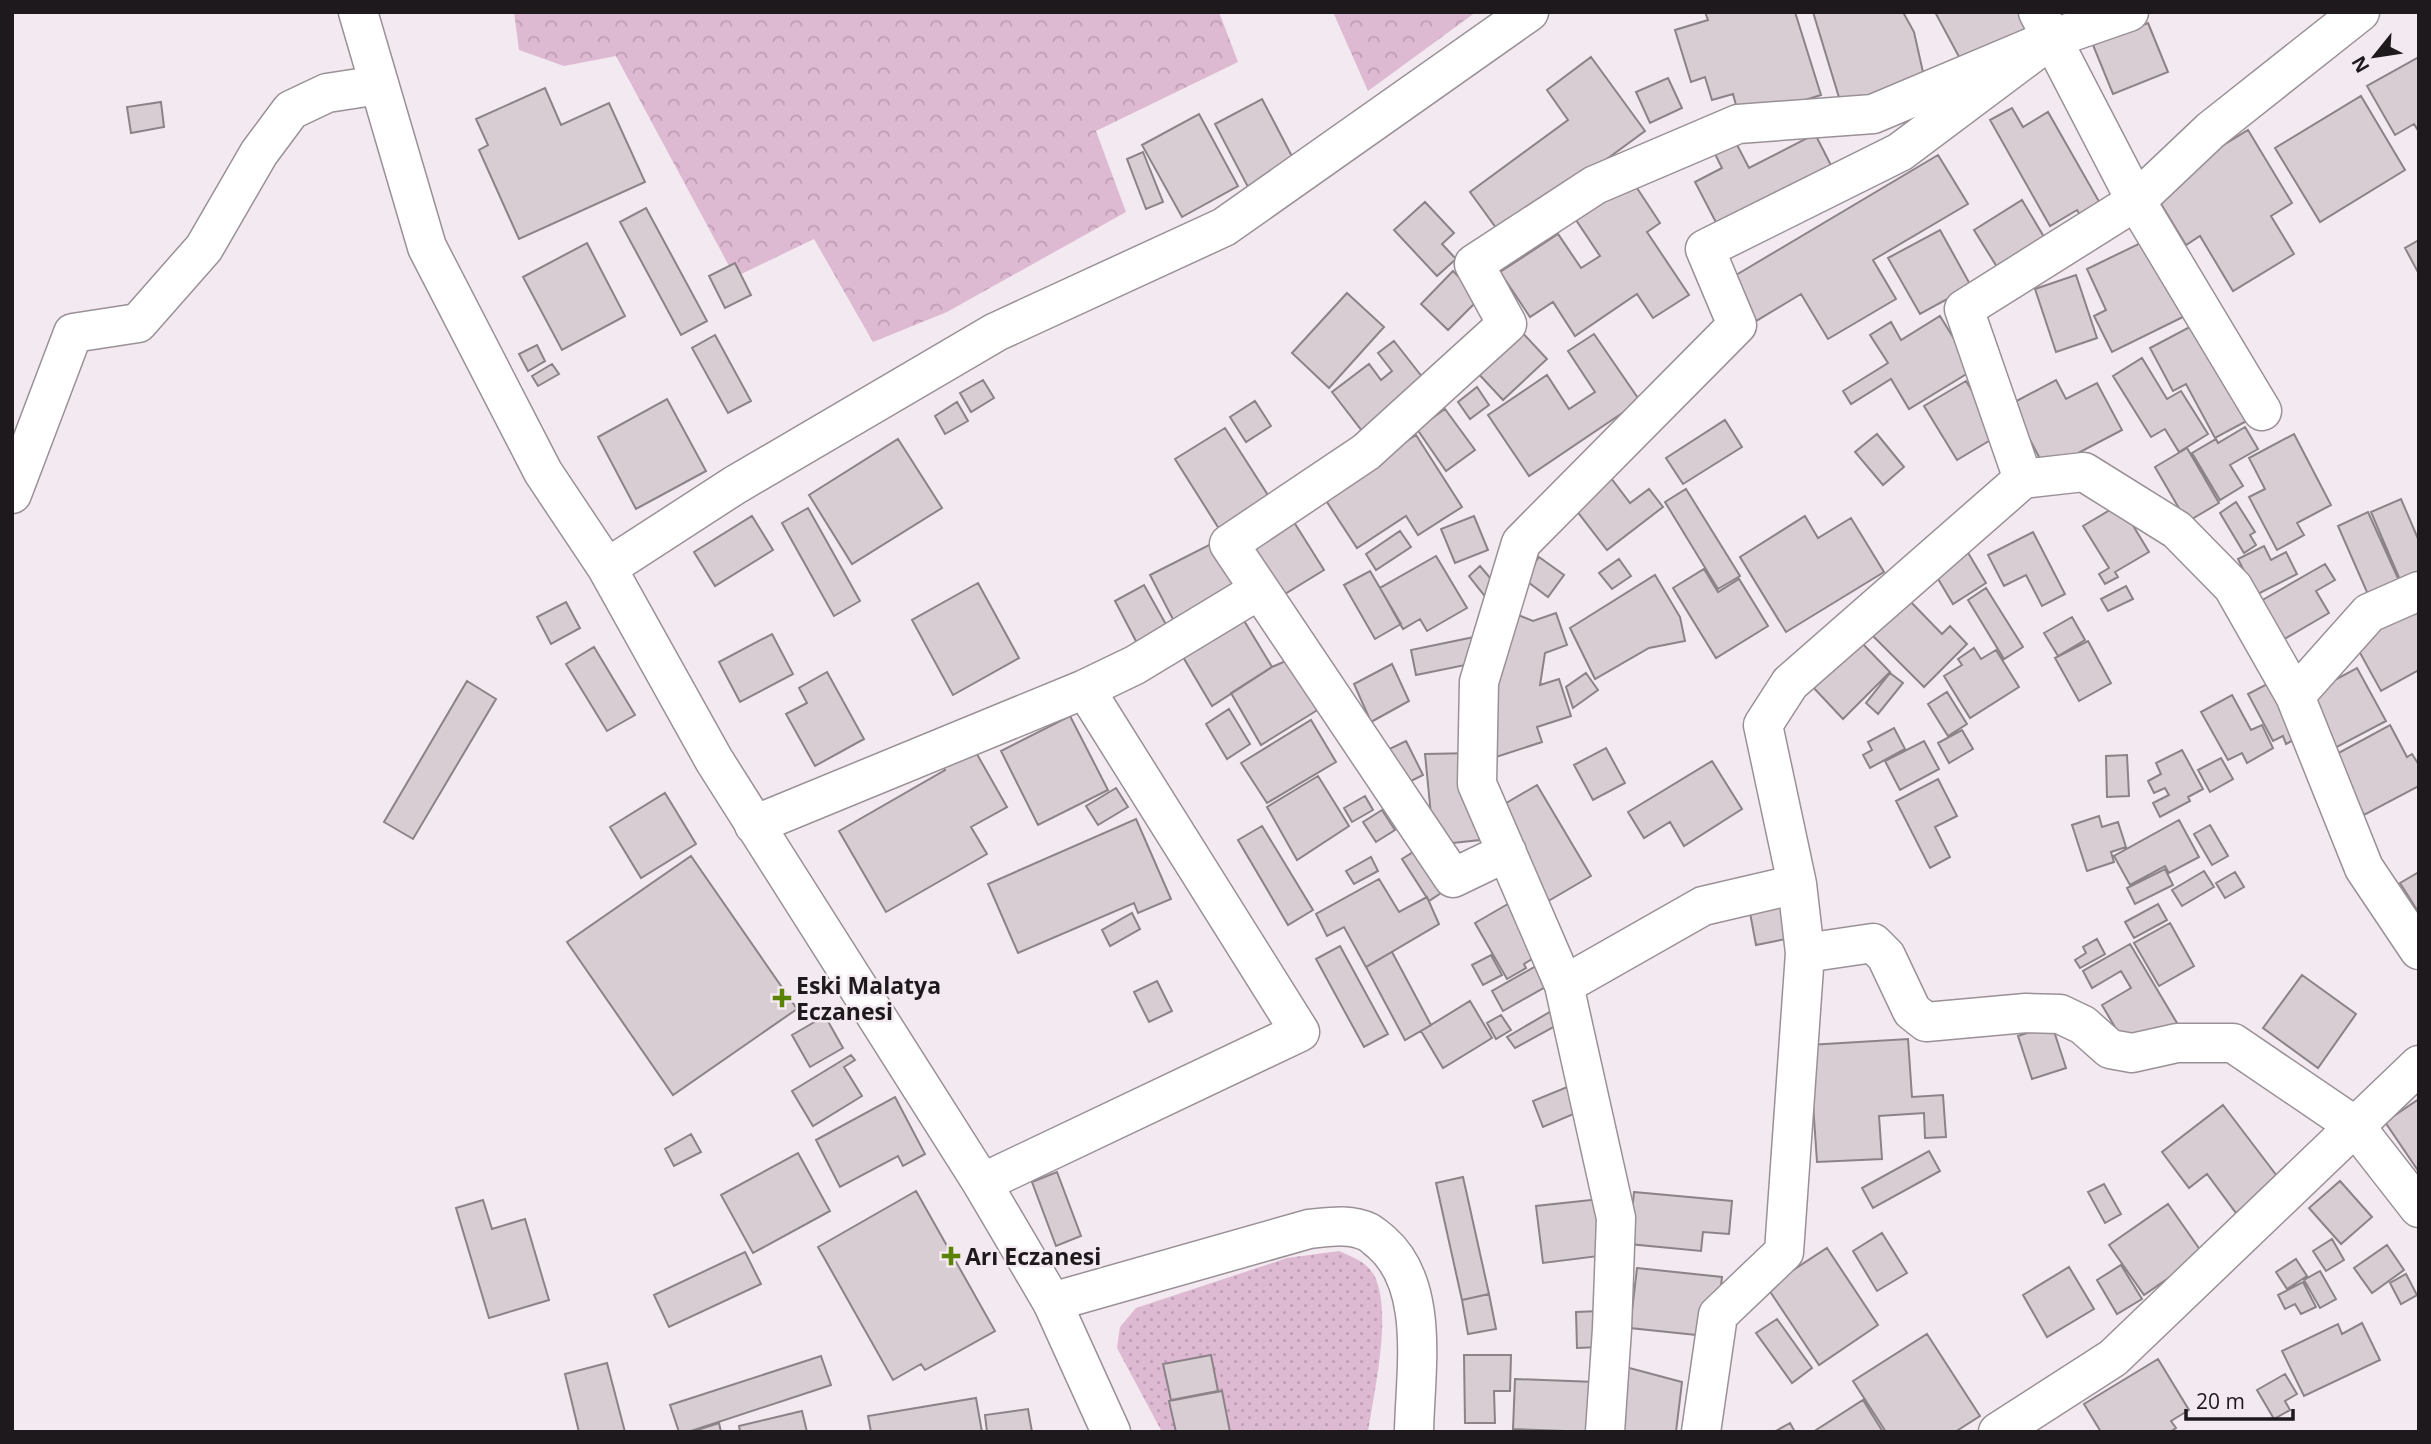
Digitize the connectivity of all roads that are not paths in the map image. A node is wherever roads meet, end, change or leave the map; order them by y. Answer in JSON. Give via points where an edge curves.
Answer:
{"nodes":[{"id":1,"x":358,"y":12,"type":"edge"},
{"id":2,"x":1529,"y":12,"type":"edge"},
{"id":3,"x":2129,"y":12,"type":"edge"},
{"id":4,"x":2360,"y":12,"type":"edge"},
{"id":5,"x":2044,"y":26,"type":"edge"},
{"id":6,"x":379,"y":85,"type":"junction"},
{"id":7,"x":2136,"y":201,"type":"junction"},
{"id":8,"x":2262,"y":411,"type":"dead end"},
{"id":9,"x":2023,"y":479,"type":"junction"},
{"id":10,"x":12,"y":494,"type":"edge"},
{"id":11,"x":607,"y":568,"type":"junction"},
{"id":12,"x":1259,"y":590,"type":"junction"},
{"id":13,"x":2419,"y":590,"type":"edge"},
{"id":14,"x":1085,"y":689,"type":"junction"},
{"id":15,"x":2295,"y":696,"type":"junction"},
{"id":16,"x":754,"y":825,"type":"junction"},
{"id":17,"x":1507,"y":852,"type":"junction"},
{"id":18,"x":1797,"y":884,"type":"junction"},
{"id":19,"x":2419,"y":950,"type":"edge"},
{"id":20,"x":1805,"y":953,"type":"junction"},
{"id":21,"x":1564,"y":985,"type":"junction"},
{"id":22,"x":2419,"y":1065,"type":"edge"},
{"id":23,"x":2355,"y":1126,"type":"junction"},
{"id":24,"x":982,"y":1183,"type":"junction"},
{"id":25,"x":2419,"y":1208,"type":"edge"},
{"id":26,"x":1052,"y":1302,"type":"junction"},
{"id":27,"x":1111,"y":1432,"type":"edge"},
{"id":28,"x":1414,"y":1432,"type":"edge"},
{"id":29,"x":1605,"y":1432,"type":"edge"},
{"id":30,"x":1701,"y":1432,"type":"edge"},
{"id":31,"x":1998,"y":1432,"type":"edge"}],
"edges":[{"from":1,"to":6,"type":"street"},
{"from":2,"to":11,"type":"street","via":[[1224,227],[996,332],[735,485]]},
{"from":3,"to":5,"type":"street"},
{"from":4,"to":7,"type":"street","via":[[2211,130]]},
{"from":5,"to":7,"type":"street"},
{"from":5,"to":12,"type":"street","via":[[1873,114],[1738,124],[1595,185],[1474,264],[1507,324],[1366,452],[1229,544]]},
{"from":5,"to":17,"type":"street","via":[[1900,152],[1705,249],[1737,325],[1521,543],[1479,682],[1477,784]]},
{"from":6,"to":10,"type":"street","via":[[327,93],[291,110],[259,153],[204,248],[138,323],[73,332]]},
{"from":6,"to":11,"type":"street","via":[[427,247],[543,472]]},
{"from":7,"to":8,"type":"street"},
{"from":7,"to":9,"type":"street","via":[[1964,309]]},
{"from":9,"to":15,"type":"street","via":[[2084,472],[2176,530],[2233,587]]},
{"from":9,"to":18,"type":"street","via":[[1790,683],[1763,725]]},
{"from":11,"to":16,"type":"street"},
{"from":12,"to":14,"type":"street","via":[[1135,665]]},
{"from":12,"to":17,"type":"street","via":[[1452,878]]},
{"from":13,"to":15,"type":"street","via":[[2369,613]]},
{"from":14,"to":16,"type":"street"},
{"from":14,"to":24,"type":"street","via":[[1300,1032]]},
{"from":15,"to":19,"type":"street","via":[[2364,869]]},
{"from":16,"to":24,"type":"street"},
{"from":17,"to":21,"type":"street"},
{"from":18,"to":20,"type":"street"},
{"from":18,"to":21,"type":"street","via":[[1703,906]]},
{"from":20,"to":23,"type":"street","via":[[1872,943],[1886,956],[1912,1011],[1926,1022],[2060,1014],[2083,1025],[2110,1049],[2132,1053],[2177,1042],[2233,1043]]},
{"from":20,"to":30,"type":"street","via":[[1784,1252],[1718,1315]]},
{"from":21,"to":29,"type":"street","via":[[1616,1218]]},
{"from":22,"to":23,"type":"street"},
{"from":23,"to":25,"type":"street"},
{"from":23,"to":31,"type":"street","via":[[2113,1358]]},
{"from":24,"to":26,"type":"street"},
{"from":26,"to":27,"type":"street"},
{"from":26,"to":28,"type":"street","via":[[1309,1229],[1342,1225],[1368,1232],[1394,1253],[1411,1288],[1416,1328]]}]}
